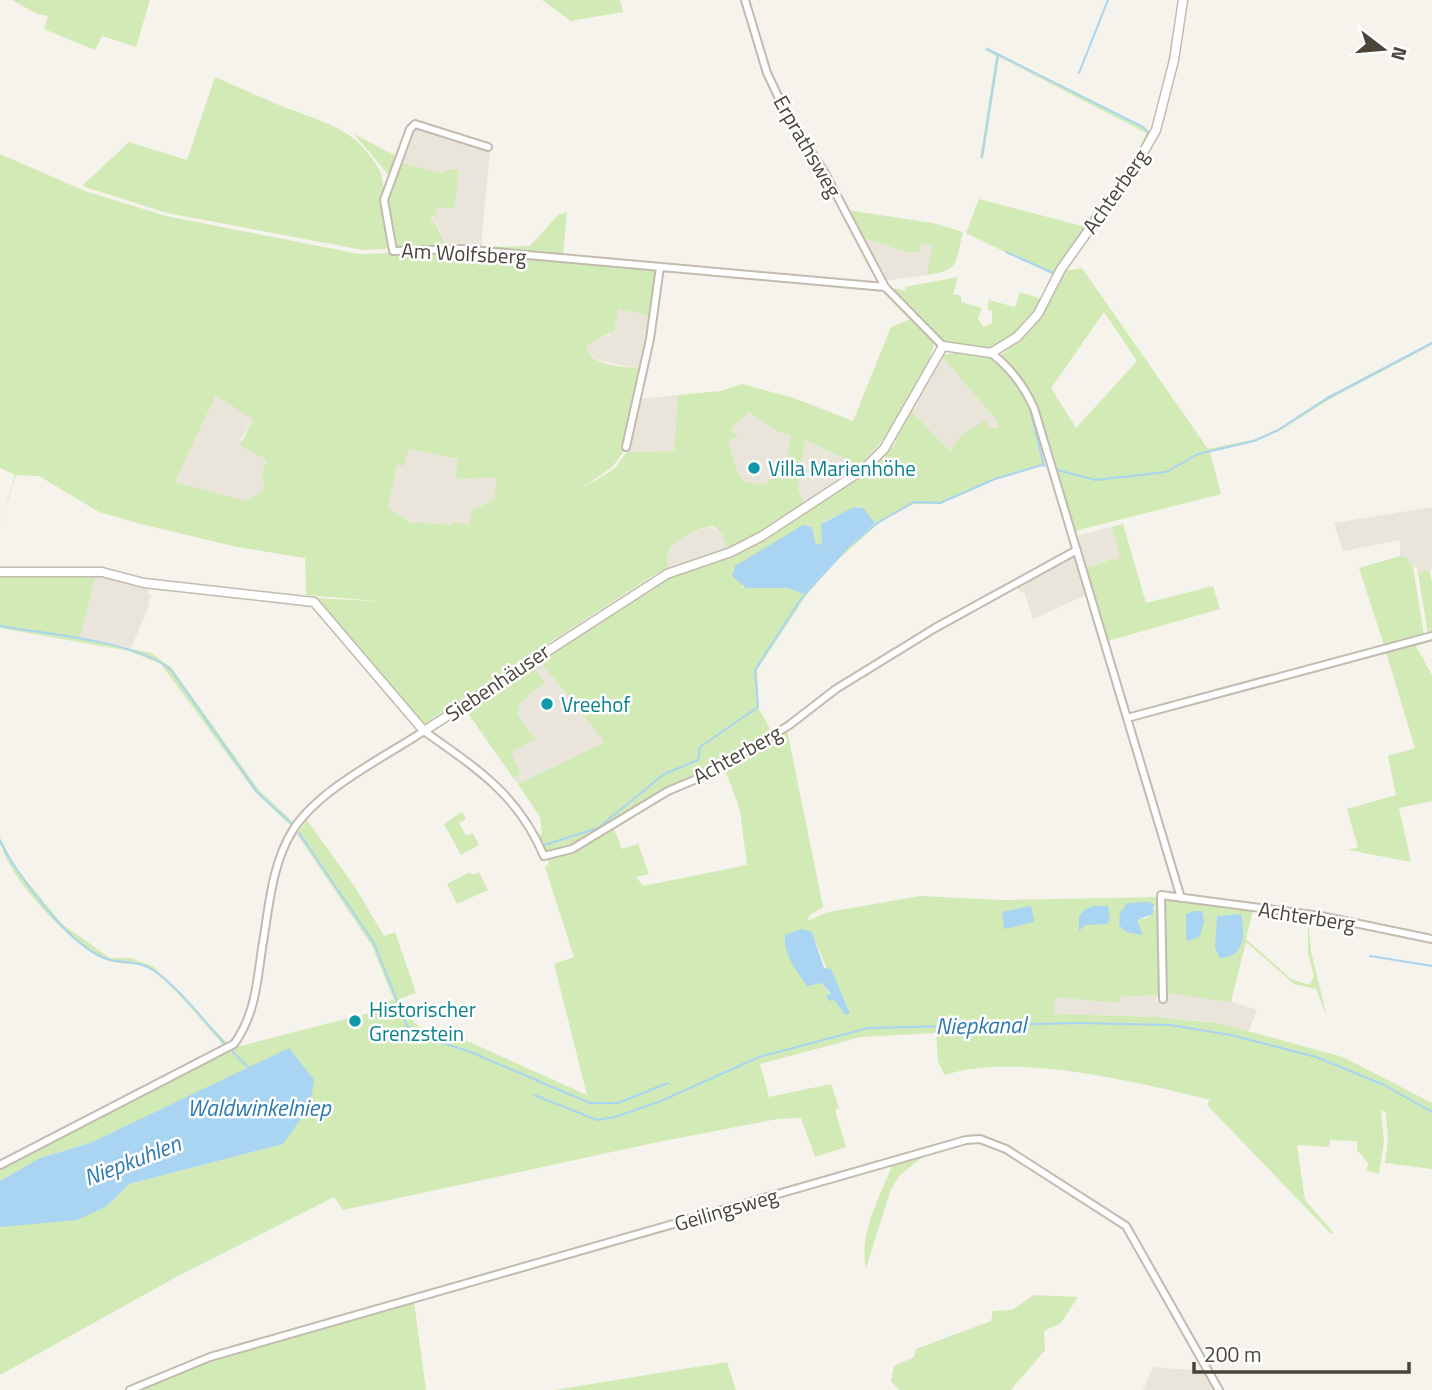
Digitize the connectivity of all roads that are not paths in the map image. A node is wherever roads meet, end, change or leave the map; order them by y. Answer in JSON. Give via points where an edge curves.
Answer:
{"nodes":[{"id":1,"x":745,"y":0,"type":"edge"},
{"id":2,"x":1183,"y":0,"type":"edge"},
{"id":3,"x":488,"y":147,"type":"dead end"},
{"id":4,"x":660,"y":267,"type":"junction"},
{"id":5,"x":885,"y":287,"type":"junction"},
{"id":6,"x":943,"y":346,"type":"junction"},
{"id":7,"x":991,"y":353,"type":"junction"},
{"id":8,"x":626,"y":447,"type":"dead end"},
{"id":9,"x":1077,"y":550,"type":"junction"},
{"id":10,"x":0,"y":572,"type":"edge"},
{"id":11,"x":1432,"y":636,"type":"edge"},
{"id":12,"x":1127,"y":718,"type":"junction"},
{"id":13,"x":424,"y":731,"type":"junction"},
{"id":14,"x":1181,"y":898,"type":"junction"},
{"id":15,"x":1432,"y":939,"type":"edge"},
{"id":16,"x":1163,"y":999,"type":"dead end"},
{"id":17,"x":0,"y":1165,"type":"edge"},
{"id":18,"x":130,"y":1390,"type":"edge"},
{"id":19,"x":1219,"y":1390,"type":"edge"}],
"edges":[{"from":1,"to":5,"type":"street","name":"Erprathsweg","via":[[767,74]]},
{"from":2,"to":7,"type":"street","name":"Achterberg","via":[[1156,130],[1061,269],[1038,314],[1017,337]]},
{"from":3,"to":4,"type":"street","name":"Am Wolfsberg","via":[[415,124],[410,129],[384,200],[393,251],[461,249]]},
{"from":4,"to":5,"type":"street","name":"Am Wolfsberg"},
{"from":4,"to":8,"type":"street"},
{"from":5,"to":6,"type":"street","name":"Erprathsweg"},
{"from":6,"to":7,"type":"street"},
{"from":6,"to":13,"type":"street","name":"Siebenhäuser","via":[[884,449],[864,469],[762,536],[731,552],[667,573]]},
{"from":7,"to":9,"type":"street","via":[[1030,398]]},
{"from":9,"to":12,"type":"street"},
{"from":9,"to":13,"type":"street","name":"Achterberg","via":[[924,635],[699,779],[668,791],[572,849],[555,854],[544,856],[531,826],[504,792]]},
{"from":10,"to":13,"type":"street","name":"Siebenhäuser","via":[[102,572],[144,583],[314,602]]},
{"from":11,"to":12,"type":"street"},
{"from":12,"to":14,"type":"street"},
{"from":13,"to":17,"type":"street","via":[[325,796],[292,832],[274,877],[252,1012],[234,1044]]},
{"from":14,"to":15,"type":"street","name":"Achterberg","via":[[1321,916]]},
{"from":14,"to":16,"type":"street","via":[[1160,895]]},
{"from":18,"to":19,"type":"street","name":"Geilingsweg","via":[[210,1357],[980,1139],[1006,1149],[1126,1227]]}]}
